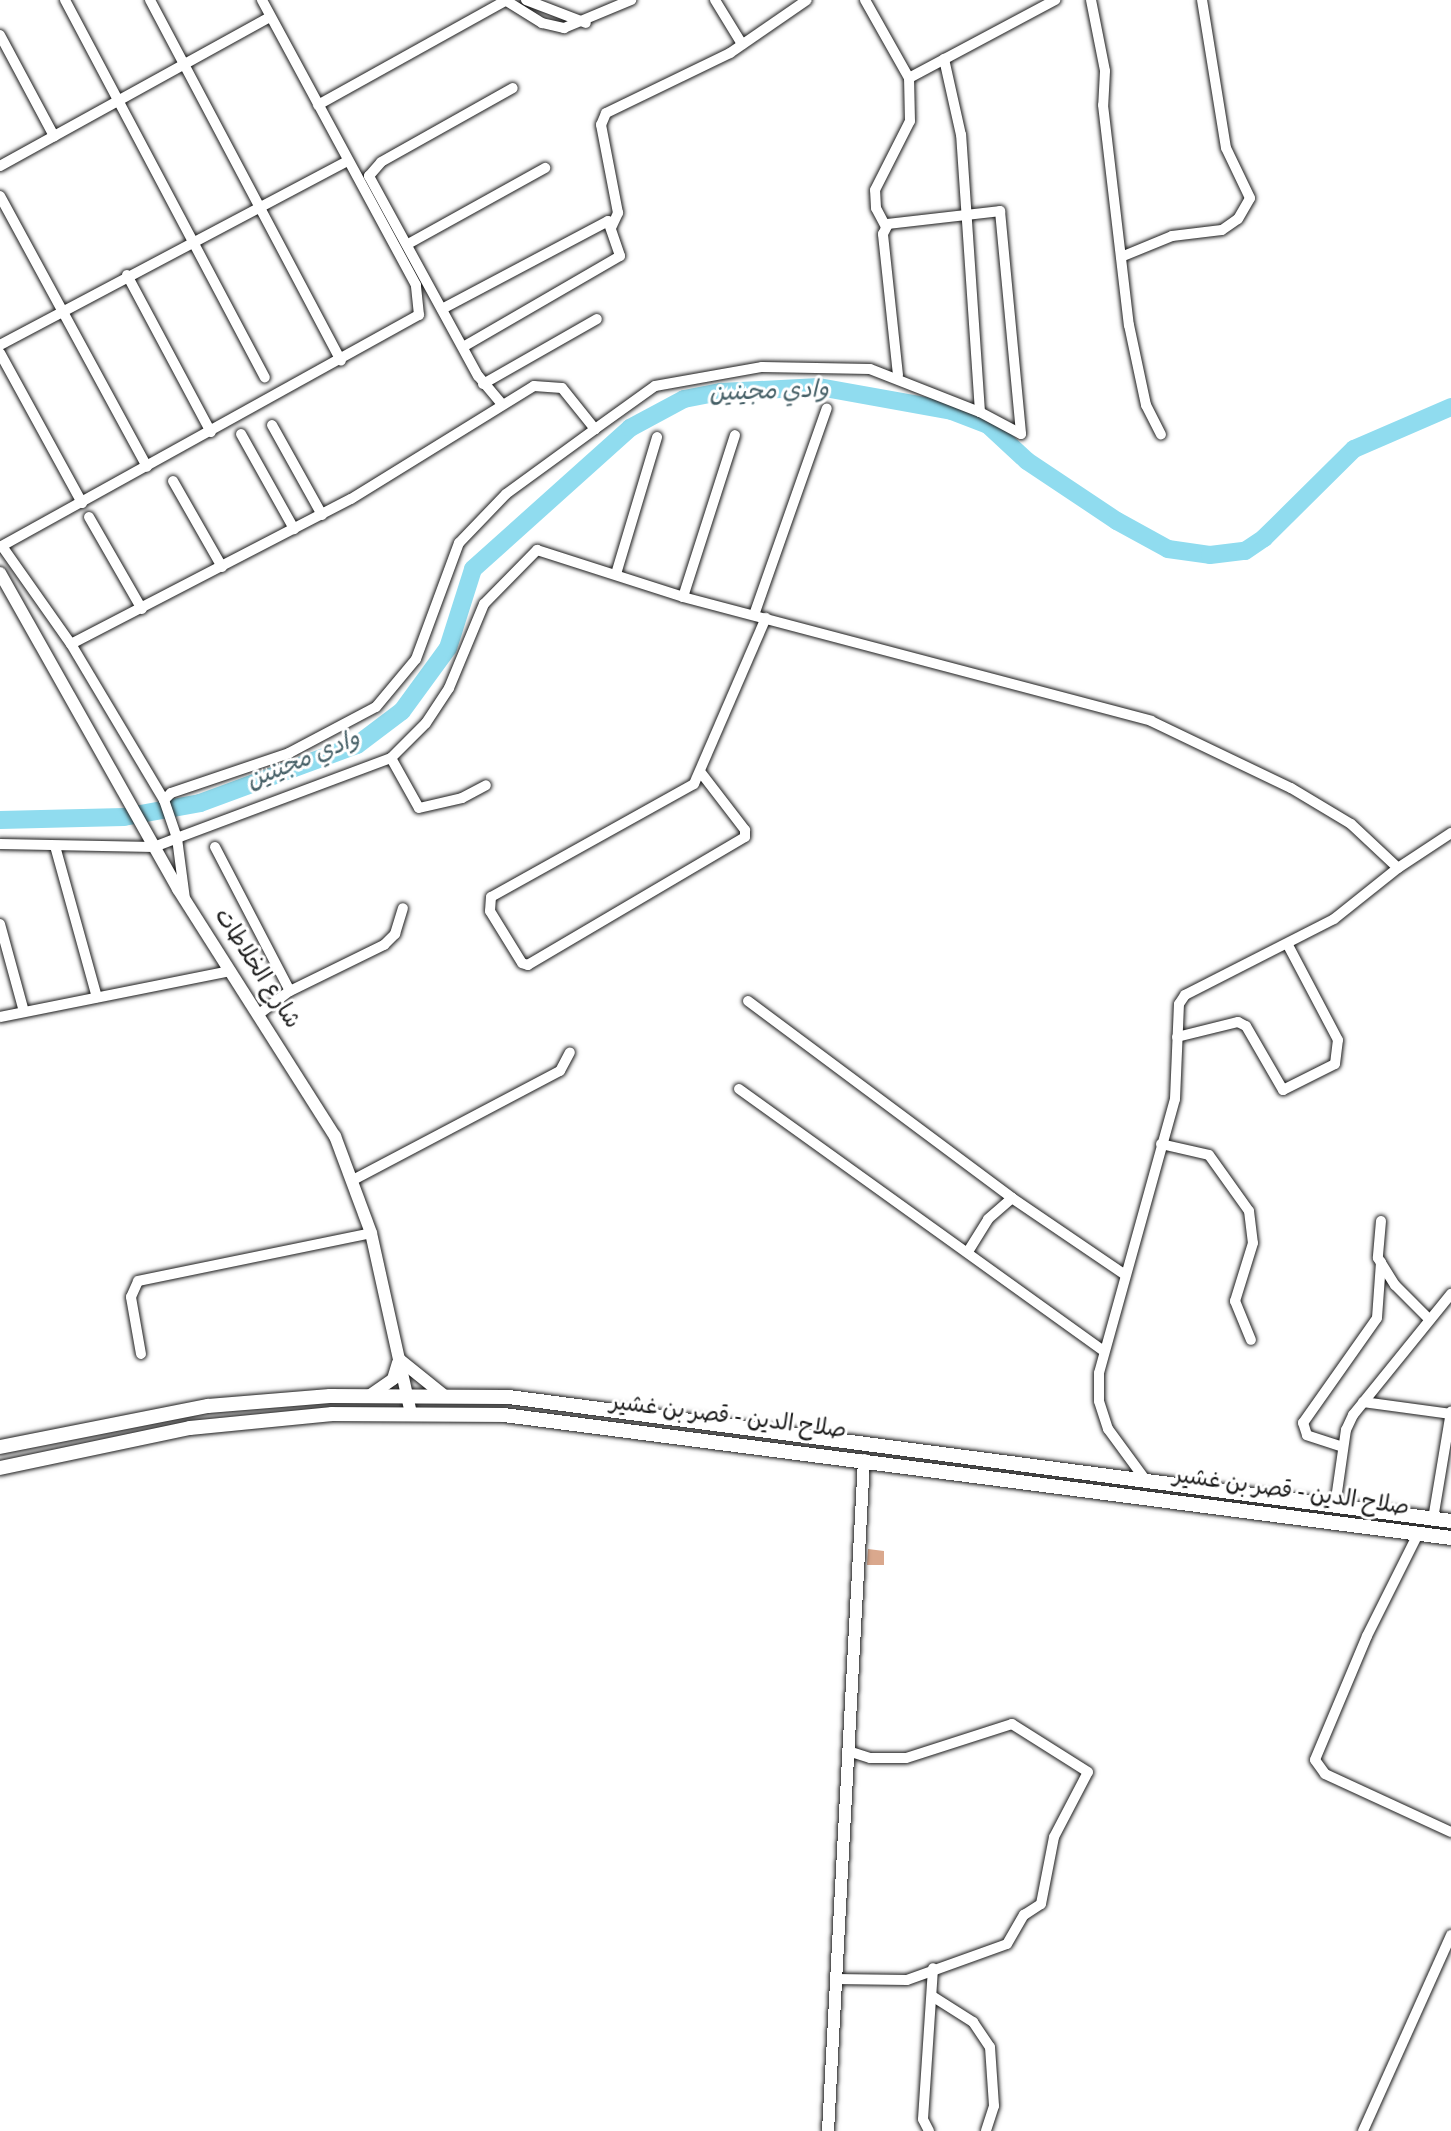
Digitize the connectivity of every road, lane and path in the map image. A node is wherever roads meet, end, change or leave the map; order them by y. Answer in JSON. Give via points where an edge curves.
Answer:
{"nodes":[{"id":1,"x":65,"y":0,"type":"edge"},
{"id":2,"x":150,"y":0,"type":"edge"},
{"id":3,"x":262,"y":0,"type":"edge"},
{"id":4,"x":506,"y":0,"type":"edge"},
{"id":5,"x":526,"y":0,"type":"edge"},
{"id":6,"x":631,"y":0,"type":"edge"},
{"id":7,"x":715,"y":0,"type":"edge"},
{"id":8,"x":807,"y":0,"type":"edge"},
{"id":9,"x":865,"y":0,"type":"edge"},
{"id":10,"x":1055,"y":0,"type":"edge"},
{"id":11,"x":1091,"y":0,"type":"edge"},
{"id":12,"x":1202,"y":0,"type":"edge"},
{"id":13,"x":270,"y":17,"type":"junction"},
{"id":14,"x":586,"y":23,"type":"junction"},
{"id":15,"x":0,"y":35,"type":"edge"},
{"id":16,"x":742,"y":44,"type":"junction"},
{"id":17,"x":944,"y":59,"type":"junction"},
{"id":18,"x":185,"y":65,"type":"junction"},
{"id":19,"x":909,"y":78,"type":"junction"},
{"id":20,"x":513,"y":88,"type":"dead end"},
{"id":21,"x":119,"y":101,"type":"junction"},
{"id":22,"x":318,"y":105,"type":"junction"},
{"id":23,"x":54,"y":135,"type":"junction"},
{"id":24,"x":348,"y":160,"type":"junction"},
{"id":25,"x":0,"y":166,"type":"edge"},
{"id":26,"x":545,"y":168,"type":"dead end"},
{"id":27,"x":0,"y":197,"type":"edge"},
{"id":28,"x":261,"y":207,"type":"junction"},
{"id":29,"x":966,"y":215,"type":"junction"},
{"id":30,"x":886,"y":227,"type":"junction"},
{"id":31,"x":611,"y":228,"type":"junction"},
{"id":32,"x":193,"y":241,"type":"junction"},
{"id":33,"x":408,"y":244,"type":"junction"},
{"id":34,"x":1121,"y":257,"type":"junction"},
{"id":35,"x":127,"y":275,"type":"junction"},
{"id":36,"x":442,"y":309,"type":"junction"},
{"id":37,"x":62,"y":311,"type":"junction"},
{"id":38,"x":597,"y":319,"type":"dead end"},
{"id":39,"x":0,"y":345,"type":"edge"},
{"id":40,"x":463,"y":347,"type":"junction"},
{"id":41,"x":0,"y":353,"type":"edge"},
{"id":42,"x":341,"y":361,"type":"junction"},
{"id":43,"x":898,"y":375,"type":"junction"},
{"id":44,"x":265,"y":377,"type":"dead end"},
{"id":45,"x":483,"y":384,"type":"junction"},
{"id":46,"x":501,"y":403,"type":"junction"},
{"id":47,"x":827,"y":408,"type":"dead end"},
{"id":48,"x":980,"y":412,"type":"junction"},
{"id":49,"x":272,"y":425,"type":"dead end"},
{"id":50,"x":595,"y":429,"type":"junction"},
{"id":51,"x":211,"y":432,"type":"junction"},
{"id":52,"x":1161,"y":433,"type":"dead end"},
{"id":53,"x":241,"y":434,"type":"dead end"},
{"id":54,"x":735,"y":435,"type":"dead end"},
{"id":55,"x":657,"y":437,"type":"dead end"},
{"id":56,"x":147,"y":467,"type":"junction"},
{"id":57,"x":173,"y":481,"type":"dead end"},
{"id":58,"x":82,"y":503,"type":"junction"},
{"id":59,"x":322,"y":514,"type":"junction"},
{"id":60,"x":89,"y":517,"type":"dead end"},
{"id":61,"x":294,"y":529,"type":"junction"},
{"id":62,"x":1,"y":547,"type":"edge"},
{"id":63,"x":222,"y":567,"type":"junction"},
{"id":64,"x":0,"y":573,"type":"edge"},
{"id":65,"x":616,"y":574,"type":"junction"},
{"id":66,"x":683,"y":597,"type":"junction"},
{"id":67,"x":142,"y":609,"type":"junction"},
{"id":68,"x":754,"y":615,"type":"junction"},
{"id":69,"x":766,"y":618,"type":"junction"},
{"id":70,"x":71,"y":644,"type":"junction"},
{"id":71,"x":391,"y":758,"type":"junction"},
{"id":72,"x":702,"y":774,"type":"junction"},
{"id":73,"x":485,"y":785,"type":"dead end"},
{"id":74,"x":164,"y":800,"type":"junction"},
{"id":75,"x":1451,"y":833,"type":"edge"},
{"id":76,"x":177,"y":838,"type":"junction"},
{"id":77,"x":0,"y":844,"type":"edge"},
{"id":78,"x":55,"y":846,"type":"junction"},
{"id":79,"x":215,"y":846,"type":"dead end"},
{"id":80,"x":154,"y":847,"type":"junction"},
{"id":81,"x":1398,"y":868,"type":"junction"},
{"id":82,"x":185,"y":899,"type":"junction"},
{"id":83,"x":403,"y":908,"type":"dead end"},
{"id":84,"x":0,"y":924,"type":"edge"},
{"id":85,"x":1288,"y":944,"type":"junction"},
{"id":86,"x":230,"y":971,"type":"junction"},
{"id":87,"x":290,"y":991,"type":"junction"},
{"id":88,"x":97,"y":998,"type":"junction"},
{"id":89,"x":748,"y":1001,"type":"dead end"},
{"id":90,"x":24,"y":1012,"type":"junction"},
{"id":91,"x":259,"y":1014,"type":"junction"},
{"id":92,"x":0,"y":1017,"type":"edge"},
{"id":93,"x":1177,"y":1037,"type":"junction"},
{"id":94,"x":570,"y":1052,"type":"dead end"},
{"id":95,"x":739,"y":1089,"type":"dead end"},
{"id":96,"x":1161,"y":1144,"type":"junction"},
{"id":97,"x":353,"y":1180,"type":"junction"},
{"id":98,"x":1012,"y":1198,"type":"junction"},
{"id":99,"x":1381,"y":1221,"type":"dead end"},
{"id":100,"x":371,"y":1233,"type":"junction"},
{"id":101,"x":969,"y":1250,"type":"junction"},
{"id":102,"x":1381,"y":1262,"type":"junction"},
{"id":103,"x":1124,"y":1274,"type":"junction"},
{"id":104,"x":1451,"y":1294,"type":"edge"},
{"id":105,"x":1429,"y":1319,"type":"junction"},
{"id":106,"x":1251,"y":1340,"type":"dead end"},
{"id":107,"x":1104,"y":1351,"type":"junction"},
{"id":108,"x":141,"y":1354,"type":"dead end"},
{"id":109,"x":399,"y":1359,"type":"junction"},
{"id":110,"x":369,"y":1396,"type":"junction"},
{"id":111,"x":407,"y":1396,"type":"junction"},
{"id":112,"x":446,"y":1397,"type":"junction"},
{"id":113,"x":509,"y":1397,"type":"junction"},
{"id":114,"x":1363,"y":1402,"type":"junction"},
{"id":115,"x":1451,"y":1413,"type":"edge"},
{"id":116,"x":411,"y":1414,"type":"junction"},
{"id":117,"x":504,"y":1415,"type":"junction"},
{"id":118,"x":0,"y":1447,"type":"edge"},
{"id":119,"x":1343,"y":1447,"type":"junction"},
{"id":120,"x":864,"y":1460,"type":"junction"},
{"id":121,"x":0,"y":1468,"type":"edge"},
{"id":122,"x":1147,"y":1482,"type":"junction"},
{"id":123,"x":1335,"y":1506,"type":"junction"},
{"id":124,"x":1433,"y":1518,"type":"junction"},
{"id":125,"x":1451,"y":1521,"type":"edge"},
{"id":126,"x":1418,"y":1534,"type":"junction"},
{"id":127,"x":1451,"y":1538,"type":"edge"},
{"id":128,"x":848,"y":1751,"type":"junction"},
{"id":129,"x":1451,"y":1832,"type":"edge"},
{"id":130,"x":1451,"y":1935,"type":"edge"},
{"id":131,"x":933,"y":1968,"type":"junction"},
{"id":132,"x":835,"y":1979,"type":"junction"},
{"id":133,"x":932,"y":1996,"type":"junction"},
{"id":134,"x":1367,"y":2129,"type":"edge"},
{"id":135,"x":828,"y":2131,"type":"edge"},
{"id":136,"x":929,"y":2131,"type":"edge"},
{"id":137,"x":986,"y":2131,"type":"edge"}],
"edges":[{"from":1,"to":21,"type":"street"},
{"from":2,"to":18,"type":"street"},
{"from":3,"to":13,"type":"street"},
{"from":4,"to":14,"type":"street","via":[[554,27]]},
{"from":4,"to":22,"type":"street"},
{"from":5,"to":14,"type":"street"},
{"from":6,"to":14,"type":"street"},
{"from":7,"to":16,"type":"street"},
{"from":8,"to":16,"type":"street"},
{"from":9,"to":19,"type":"street"},
{"from":10,"to":17,"type":"street"},
{"from":11,"to":34,"type":"street","via":[[1105,71],[1103,104]]},
{"from":12,"to":34,"type":"street","via":[[1226,148],[1250,198],[1238,219],[1222,230],[1172,236]]},
{"from":13,"to":18,"type":"street"},
{"from":13,"to":22,"type":"street"},
{"from":15,"to":23,"type":"street"},
{"from":16,"to":31,"type":"street","via":[[602,118],[618,213]]},
{"from":17,"to":19,"type":"street"},
{"from":17,"to":29,"type":"street","via":[[961,135]]},
{"from":18,"to":21,"type":"street"},
{"from":18,"to":28,"type":"street"},
{"from":19,"to":30,"type":"street","via":[[910,121],[875,190],[876,208]]},
{"from":20,"to":33,"type":"street","via":[[371,168],[371,180]]},
{"from":21,"to":23,"type":"street"},
{"from":21,"to":32,"type":"street"},
{"from":22,"to":24,"type":"street"},
{"from":23,"to":25,"type":"street"},
{"from":24,"to":28,"type":"street"},
{"from":24,"to":42,"type":"street","via":[[416,285],[422,306],[415,321]]},
{"from":26,"to":33,"type":"street"},
{"from":27,"to":37,"type":"street"},
{"from":28,"to":32,"type":"street"},
{"from":28,"to":42,"type":"street"},
{"from":29,"to":30,"type":"street","via":[[894,220]]},
{"from":29,"to":48,"type":"street"},
{"from":29,"to":48,"type":"street","via":[[996,211],[1004,217],[1021,434]]},
{"from":30,"to":43,"type":"street"},
{"from":31,"to":36,"type":"street","via":[[604,220]]},
{"from":31,"to":40,"type":"street","via":[[620,256]]},
{"from":32,"to":35,"type":"street"},
{"from":32,"to":44,"type":"street"},
{"from":33,"to":36,"type":"street"},
{"from":34,"to":52,"type":"street","via":[[1146,405]]},
{"from":35,"to":37,"type":"street"},
{"from":35,"to":51,"type":"street"},
{"from":36,"to":40,"type":"street"},
{"from":37,"to":39,"type":"street"},
{"from":37,"to":56,"type":"street"},
{"from":38,"to":45,"type":"street"},
{"from":40,"to":45,"type":"street"},
{"from":41,"to":58,"type":"street"},
{"from":42,"to":51,"type":"street"},
{"from":43,"to":48,"type":"street"},
{"from":43,"to":50,"type":"street","via":[[810,365],[701,374],[636,396]]},
{"from":45,"to":46,"type":"street"},
{"from":46,"to":50,"type":"street","via":[[534,386],[552,384],[569,395]]},
{"from":46,"to":59,"type":"street"},
{"from":47,"to":68,"type":"street"},
{"from":49,"to":59,"type":"street"},
{"from":50,"to":74,"type":"street","via":[[506,494],[458,543],[416,659],[376,707],[289,753],[181,787]]},
{"from":51,"to":56,"type":"street"},
{"from":53,"to":61,"type":"street"},
{"from":54,"to":66,"type":"street"},
{"from":55,"to":65,"type":"street"},
{"from":56,"to":58,"type":"street"},
{"from":57,"to":63,"type":"street"},
{"from":58,"to":62,"type":"street"},
{"from":59,"to":61,"type":"street"},
{"from":60,"to":67,"type":"street"},
{"from":61,"to":63,"type":"street"},
{"from":62,"to":70,"type":"street"},
{"from":63,"to":67,"type":"street"},
{"from":64,"to":80,"type":"main road","name":"شارع الخلاطات"},
{"from":65,"to":66,"type":"street"},
{"from":65,"to":71,"type":"street","via":[[544,550],[531,553],[484,604],[449,688],[426,723]]},
{"from":66,"to":68,"type":"street"},
{"from":67,"to":70,"type":"street"},
{"from":68,"to":69,"type":"street"},
{"from":69,"to":72,"type":"street"},
{"from":69,"to":81,"type":"street","via":[[1151,721],[1291,788],[1351,824]]},
{"from":70,"to":74,"type":"street"},
{"from":71,"to":73,"type":"street","via":[[419,808],[462,798]]},
{"from":71,"to":76,"type":"street"},
{"from":72,"to":72,"type":"street","via":[[691,786],[491,897],[489,911],[522,963],[528,965],[742,841],[745,830]]},
{"from":74,"to":76,"type":"street"},
{"from":75,"to":81,"type":"street"},
{"from":76,"to":80,"type":"street"},
{"from":76,"to":82,"type":"street"},
{"from":77,"to":78,"type":"street"},
{"from":78,"to":80,"type":"street"},
{"from":78,"to":88,"type":"street"},
{"from":79,"to":87,"type":"street"},
{"from":80,"to":82,"type":"main road","name":"شارع الخلاطات"},
{"from":81,"to":85,"type":"street","via":[[1357,904]]},
{"from":82,"to":86,"type":"main road","name":"شارع الخلاطات"},
{"from":83,"to":87,"type":"street","via":[[395,934],[384,945]]},
{"from":84,"to":90,"type":"street"},
{"from":85,"to":93,"type":"street","via":[[1185,995],[1179,1004]]},
{"from":85,"to":93,"type":"street","via":[[1338,1040],[1335,1064],[1283,1090],[1247,1026],[1238,1022]]},
{"from":86,"to":88,"type":"street"},
{"from":86,"to":91,"type":"main road","name":"شارع الخلاطات"},
{"from":87,"to":91,"type":"street"},
{"from":88,"to":90,"type":"street"},
{"from":89,"to":98,"type":"street"},
{"from":90,"to":92,"type":"street"},
{"from":91,"to":97,"type":"main road","name":"شارع الخلاطات","via":[[329,1126]]},
{"from":93,"to":96,"type":"street","via":[[1176,1089]]},
{"from":94,"to":97,"type":"street","via":[[560,1071]]},
{"from":95,"to":101,"type":"street"},
{"from":96,"to":103,"type":"street"},
{"from":96,"to":106,"type":"street","via":[[1209,1155],[1250,1211],[1253,1243],[1235,1301]]},
{"from":97,"to":100,"type":"main road","name":"شارع الخلاطات"},
{"from":98,"to":101,"type":"street","via":[[988,1219]]},
{"from":98,"to":103,"type":"street"},
{"from":99,"to":102,"type":"street","via":[[1375,1247]]},
{"from":100,"to":108,"type":"street","via":[[138,1280],[131,1297]]},
{"from":100,"to":109,"type":"main road","name":"شارع الخلاطات"},
{"from":101,"to":107,"type":"street"},
{"from":102,"to":105,"type":"street"},
{"from":102,"to":119,"type":"street","via":[[1377,1318],[1303,1423],[1307,1435]]},
{"from":103,"to":107,"type":"street"},
{"from":104,"to":105,"type":"street"},
{"from":105,"to":114,"type":"street"},
{"from":107,"to":122,"type":"street","via":[[1099,1373],[1101,1414]]},
{"from":109,"to":110,"type":"main road","via":[[393,1379]]},
{"from":109,"to":111,"type":"main road","name":"شارع الخلاطات"},
{"from":109,"to":112,"type":"main road"},
{"from":110,"to":111,"type":"highway"},
{"from":110,"to":118,"type":"highway","via":[[208,1406]]},
{"from":111,"to":112,"type":"highway"},
{"from":111,"to":116,"type":"main road","name":"شارع الخلاطات"},
{"from":112,"to":113,"type":"highway"},
{"from":113,"to":117,"type":"highway"},
{"from":113,"to":122,"type":"highway"},
{"from":114,"to":115,"type":"street"},
{"from":114,"to":119,"type":"street","via":[[1346,1430]]},
{"from":115,"to":124,"type":"street"},
{"from":116,"to":117,"type":"highway","name":"صلاح الدين - قصر بن غشير"},
{"from":116,"to":121,"type":"highway","name":"صلاح الدين - قصر بن غشير","via":[[332,1415],[190,1428]]},
{"from":117,"to":120,"type":"highway","name":"صلاح الدين - قصر بن غشير"},
{"from":119,"to":123,"type":"street"},
{"from":120,"to":126,"type":"highway","name":"صلاح الدين - قصر بن غشير"},
{"from":120,"to":128,"type":"main road"},
{"from":122,"to":123,"type":"highway"},
{"from":123,"to":124,"type":"highway"},
{"from":124,"to":125,"type":"highway"},
{"from":126,"to":127,"type":"highway","name":"صلاح الدين - قصر بن غشير"},
{"from":126,"to":129,"type":"street","via":[[1367,1636],[1315,1760],[1325,1773]]},
{"from":128,"to":131,"type":"street","via":[[870,1758],[906,1758],[1013,1724],[1088,1772],[1054,1837],[1041,1904],[1024,1915],[999,1950]]},
{"from":128,"to":132,"type":"main road"},
{"from":130,"to":134,"type":"street"},
{"from":131,"to":132,"type":"street","via":[[899,1982]]},
{"from":131,"to":133,"type":"street"},
{"from":132,"to":135,"type":"main road"},
{"from":133,"to":136,"type":"street","via":[[923,2119]]},
{"from":133,"to":137,"type":"street","via":[[973,2022],[990,2047],[994,2105]]}]}
